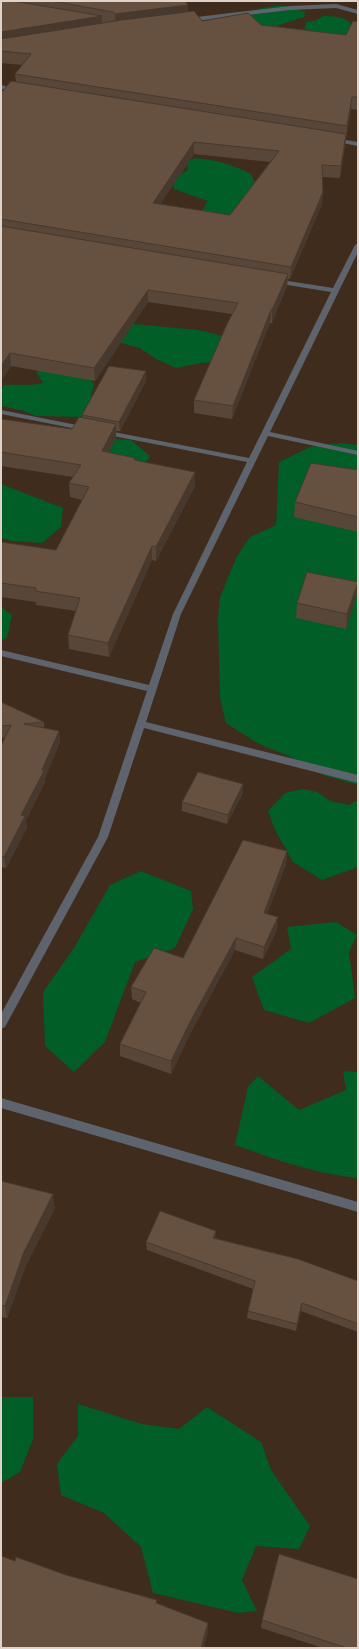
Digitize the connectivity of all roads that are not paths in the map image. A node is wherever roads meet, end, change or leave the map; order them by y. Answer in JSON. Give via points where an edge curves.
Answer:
{"nodes":[{"id":1,"x":338,"y":3,"type":"edge"},
{"id":2,"x":358,"y":12,"type":"edge"},
{"id":3,"x":183,"y":21,"type":"edge"},
{"id":4,"x":1,"y":87,"type":"edge"},
{"id":5,"x":24,"y":91,"type":"edge"},
{"id":6,"x":327,"y":139,"type":"edge"},
{"id":7,"x":358,"y":144,"type":"edge"},
{"id":8,"x":358,"y":245,"type":"edge"},
{"id":9,"x":355,"y":256,"type":"edge"},
{"id":10,"x":266,"y":280,"type":"edge"},
{"id":11,"x":336,"y":291,"type":"junction"},
{"id":12,"x":1,"y":412,"type":"edge"},
{"id":13,"x":265,"y":433,"type":"junction"},
{"id":14,"x":358,"y":453,"type":"edge"},
{"id":15,"x":252,"y":462,"type":"junction"},
{"id":16,"x":1,"y":653,"type":"edge"},
{"id":17,"x":151,"y":689,"type":"junction"},
{"id":18,"x":140,"y":724,"type":"junction"},
{"id":19,"x":358,"y":779,"type":"edge"},
{"id":20,"x":1,"y":1024,"type":"edge"},
{"id":21,"x":1,"y":1103,"type":"edge"},
{"id":22,"x":358,"y":1207,"type":"edge"}],
"edges":[{"from":1,"to":2,"type":"street"},
{"from":1,"to":3,"type":"street"},
{"from":4,"to":5,"type":"street"},
{"from":6,"to":7,"type":"street"},
{"from":8,"to":9,"type":"street"},
{"from":9,"to":11,"type":"street"},
{"from":10,"to":11,"type":"street"},
{"from":11,"to":13,"type":"street"},
{"from":12,"to":15,"type":"street"},
{"from":13,"to":14,"type":"street"},
{"from":13,"to":15,"type":"street"},
{"from":15,"to":17,"type":"street","via":[[177,614]]},
{"from":16,"to":17,"type":"street"},
{"from":17,"to":18,"type":"street"},
{"from":18,"to":19,"type":"street"},
{"from":18,"to":20,"type":"street","via":[[103,837]]},
{"from":21,"to":22,"type":"street"}]}
